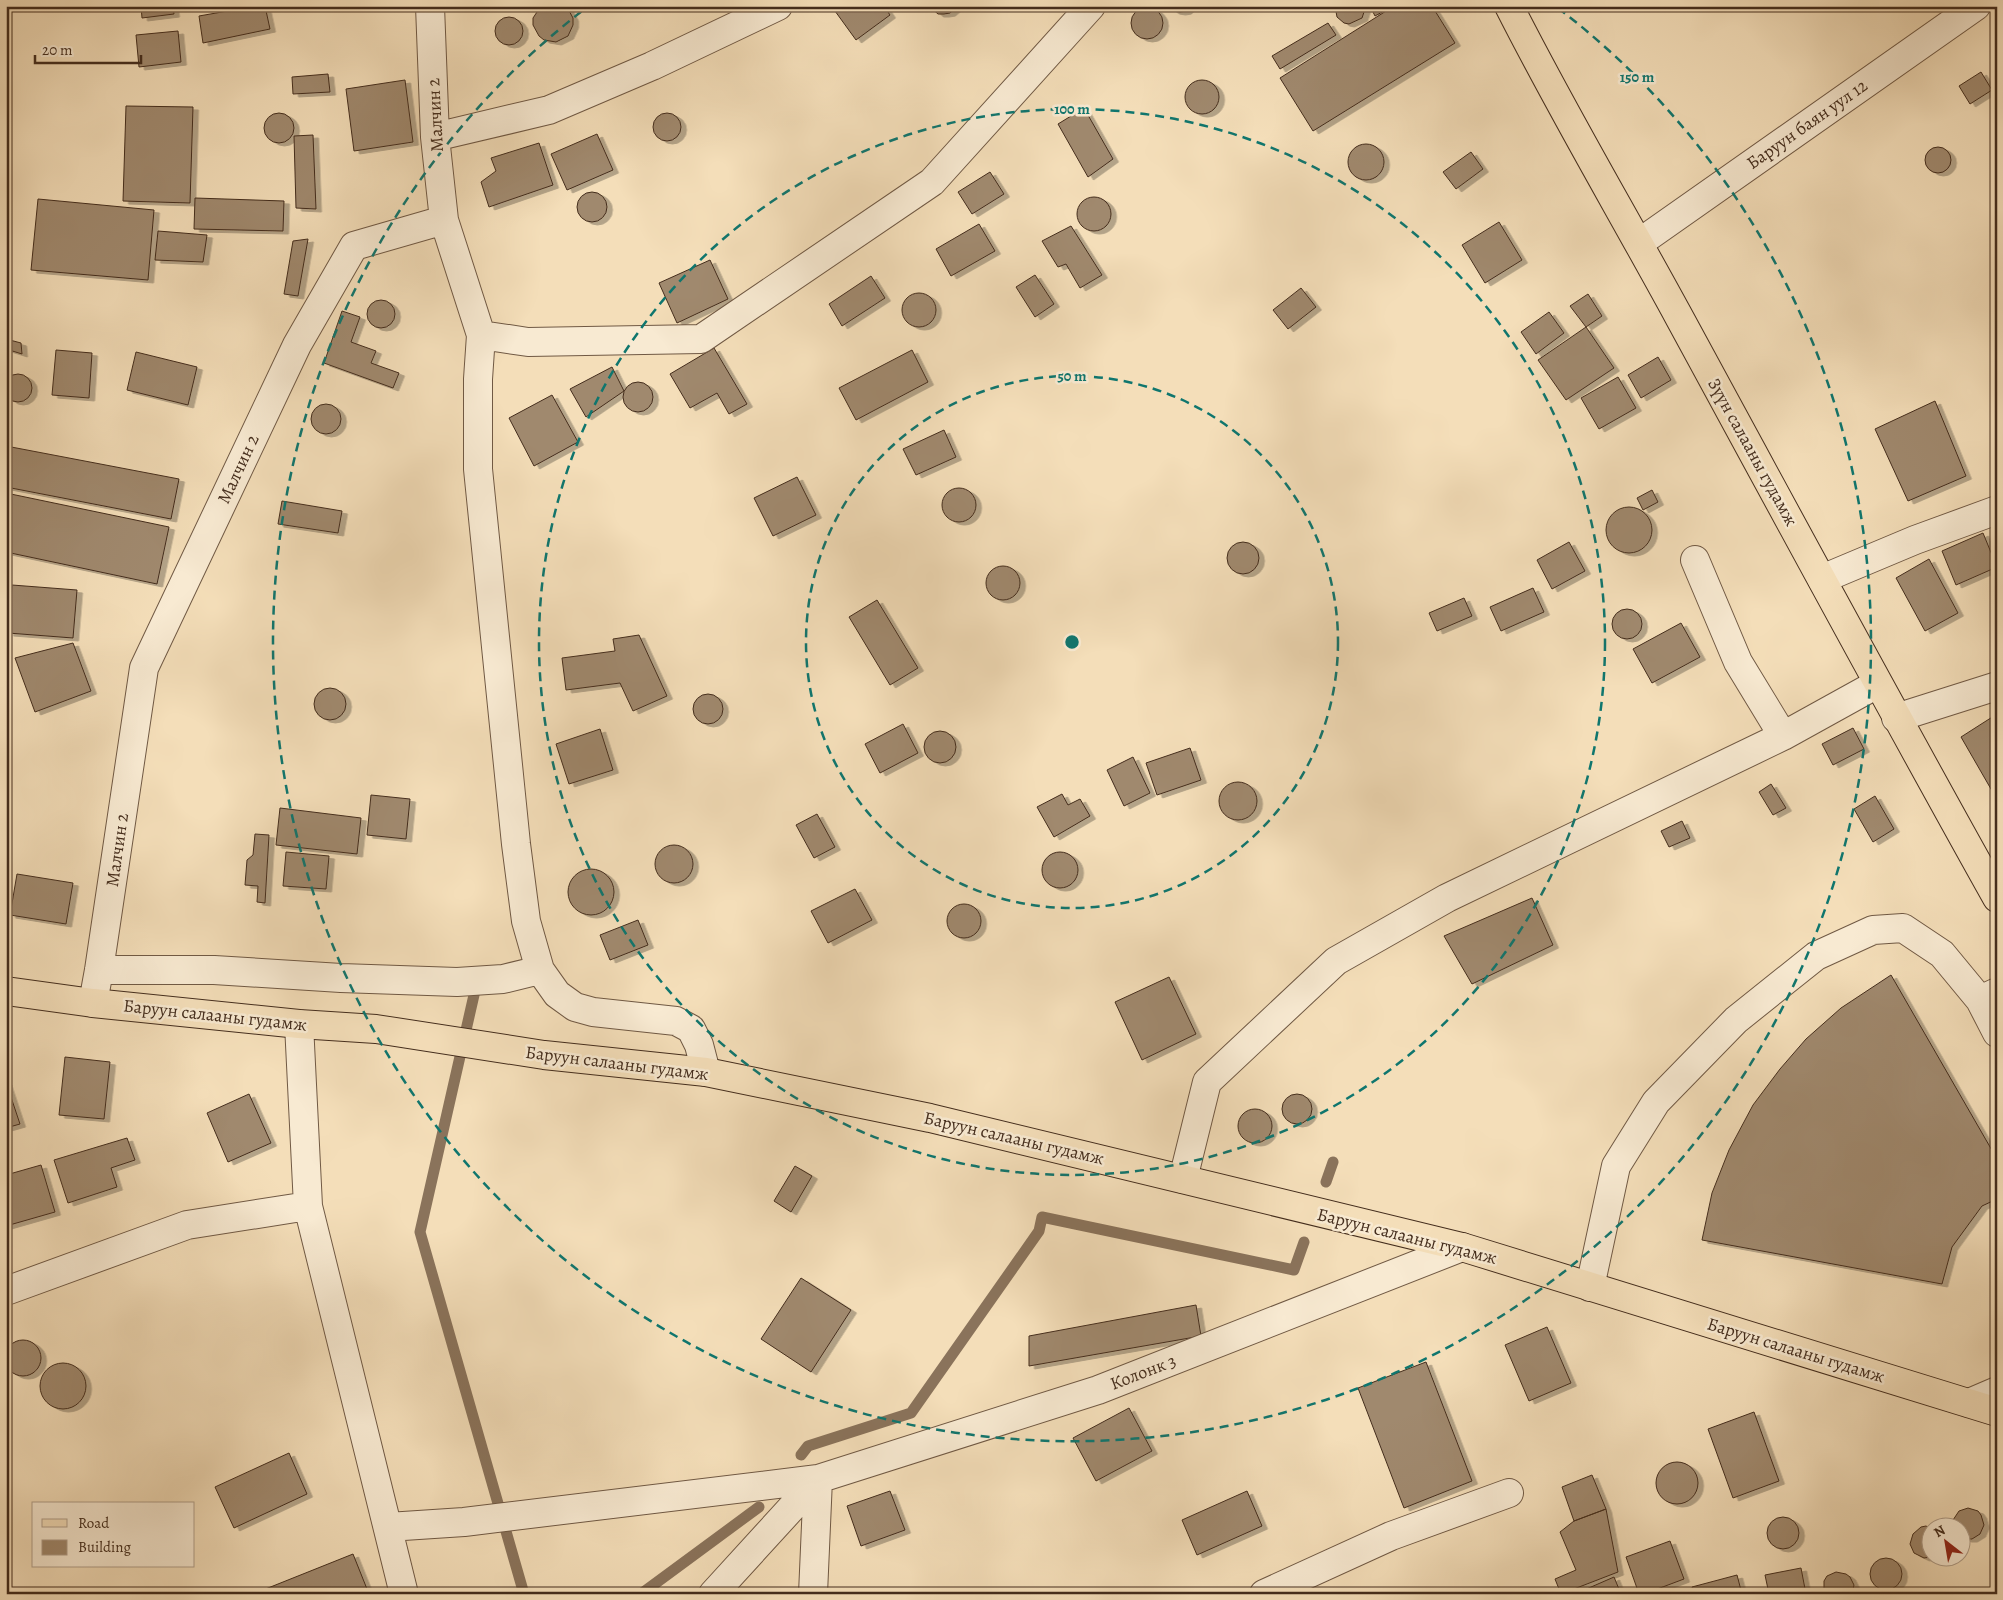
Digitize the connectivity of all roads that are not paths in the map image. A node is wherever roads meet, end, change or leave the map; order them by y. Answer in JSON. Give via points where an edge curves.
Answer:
{"nodes":[{"id":1,"x":430,"y":6,"type":"edge"},
{"id":2,"x":778,"y":6,"type":"edge"},
{"id":3,"x":1091,"y":6,"type":"edge"},
{"id":4,"x":1509,"y":6,"type":"edge"},
{"id":5,"x":1976,"y":6,"type":"edge"},
{"id":6,"x":436,"y":137,"type":"junction"},
{"id":7,"x":444,"y":220,"type":"junction"},
{"id":8,"x":1639,"y":243,"type":"junction"},
{"id":9,"x":481,"y":335,"type":"junction"},
{"id":10,"x":1997,"y":510,"type":"edge"},
{"id":11,"x":1695,"y":560,"type":"dead end"},
{"id":12,"x":1822,"y":579,"type":"junction"},
{"id":13,"x":1877,"y":684,"type":"junction"},
{"id":14,"x":1997,"y":686,"type":"edge"},
{"id":15,"x":1896,"y":718,"type":"junction"},
{"id":16,"x":1783,"y":736,"type":"junction"},
{"id":17,"x":1997,"y":898,"type":"edge"},
{"id":18,"x":99,"y":970,"type":"junction"},
{"id":19,"x":540,"y":970,"type":"junction"},
{"id":20,"x":6,"y":991,"type":"edge"},
{"id":21,"x":1989,"y":996,"type":"edge"},
{"id":22,"x":92,"y":1003,"type":"junction"},
{"id":23,"x":299,"y":1024,"type":"junction"},
{"id":24,"x":1997,"y":1033,"type":"edge"},
{"id":25,"x":706,"y":1072,"type":"junction"},
{"id":26,"x":1183,"y":1179,"type":"junction"},
{"id":27,"x":308,"y":1206,"type":"junction"},
{"id":28,"x":1462,"y":1248,"type":"junction"},
{"id":29,"x":1590,"y":1287,"type":"junction"},
{"id":30,"x":6,"y":1290,"type":"edge"},
{"id":31,"x":1997,"y":1392,"type":"edge"},
{"id":32,"x":1969,"y":1403,"type":"junction"},
{"id":33,"x":1997,"y":1412,"type":"edge"},
{"id":34,"x":818,"y":1479,"type":"junction"},
{"id":35,"x":1509,"y":1494,"type":"dead end"},
{"id":36,"x":388,"y":1527,"type":"junction"},
{"id":37,"x":404,"y":1594,"type":"edge"},
{"id":38,"x":713,"y":1594,"type":"edge"},
{"id":39,"x":813,"y":1594,"type":"edge"},
{"id":40,"x":1264,"y":1594,"type":"edge"}],
"edges":[{"from":1,"to":6,"type":"street","name":"Малчин 2"},
{"from":2,"to":6,"type":"street","via":[[652,66],[549,110]]},
{"from":3,"to":9,"type":"street","via":[[932,182],[701,339],[528,342]]},
{"from":4,"to":8,"type":"main road","name":"Зүүн салааны гудамж"},
{"from":5,"to":8,"type":"street","name":"Баруун баян уул 12"},
{"from":6,"to":7,"type":"street","name":"Малчин 2"},
{"from":7,"to":9,"type":"street"},
{"from":7,"to":18,"type":"street","name":"Малчин 2","via":[[354,246],[297,345],[144,668]]},
{"from":8,"to":12,"type":"main road","name":"Зүүн салааны гудамж"},
{"from":9,"to":19,"type":"street","via":[[478,469],[516,844],[526,921]]},
{"from":10,"to":12,"type":"street"},
{"from":11,"to":16,"type":"street","via":[[1738,662]]},
{"from":12,"to":13,"type":"main road","name":"Зүүн салааны гудамж"},
{"from":13,"to":15,"type":"main road","name":"Зүүн салааны гудамж"},
{"from":13,"to":16,"type":"street"},
{"from":14,"to":15,"type":"street"},
{"from":15,"to":17,"type":"main road","name":"Зүүн салааны гудамж"},
{"from":16,"to":26,"type":"street","via":[[1447,898],[1336,961],[1207,1082]]},
{"from":18,"to":19,"type":"street","via":[[214,970],[457,982],[503,979]]},
{"from":18,"to":22,"type":"street","name":"Малчин 2"},
{"from":19,"to":25,"type":"street","via":[[557,994],[575,1007],[676,1021],[691,1029]]},
{"from":20,"to":22,"type":"main road","name":"Баруун салааны гудамж"},
{"from":21,"to":24,"type":"street"},
{"from":21,"to":29,"type":"street","via":[[1942,954],[1903,928],[1873,930],[1816,956],[1736,1020],[1656,1102],[1616,1166]]},
{"from":22,"to":23,"type":"main road","name":"Баруун салааны гудамж"},
{"from":23,"to":25,"type":"main road","name":"Баруун салааны гудамж","via":[[376,1028],[544,1055]]},
{"from":23,"to":27,"type":"street"},
{"from":25,"to":26,"type":"main road","name":"Баруун салааны гудамж","via":[[930,1118]]},
{"from":26,"to":28,"type":"main road","name":"Баруун салааны гудамж"},
{"from":27,"to":30,"type":"street","via":[[188,1225]]},
{"from":27,"to":36,"type":"street"},
{"from":28,"to":29,"type":"main road","name":"Баруун салааны гудамж"},
{"from":28,"to":34,"type":"street","name":"Колонк 3","via":[[1098,1390]]},
{"from":29,"to":32,"type":"main road","name":"Баруун салааны гудамж"},
{"from":31,"to":32,"type":"street"},
{"from":32,"to":33,"type":"main road","name":"Баруун салааны гудамж"},
{"from":34,"to":36,"type":"street","name":"Колонк 3","via":[[464,1522]]},
{"from":34,"to":38,"type":"street"},
{"from":34,"to":39,"type":"street"},
{"from":35,"to":40,"type":"street","via":[[1391,1536]]},
{"from":36,"to":37,"type":"street"}]}
